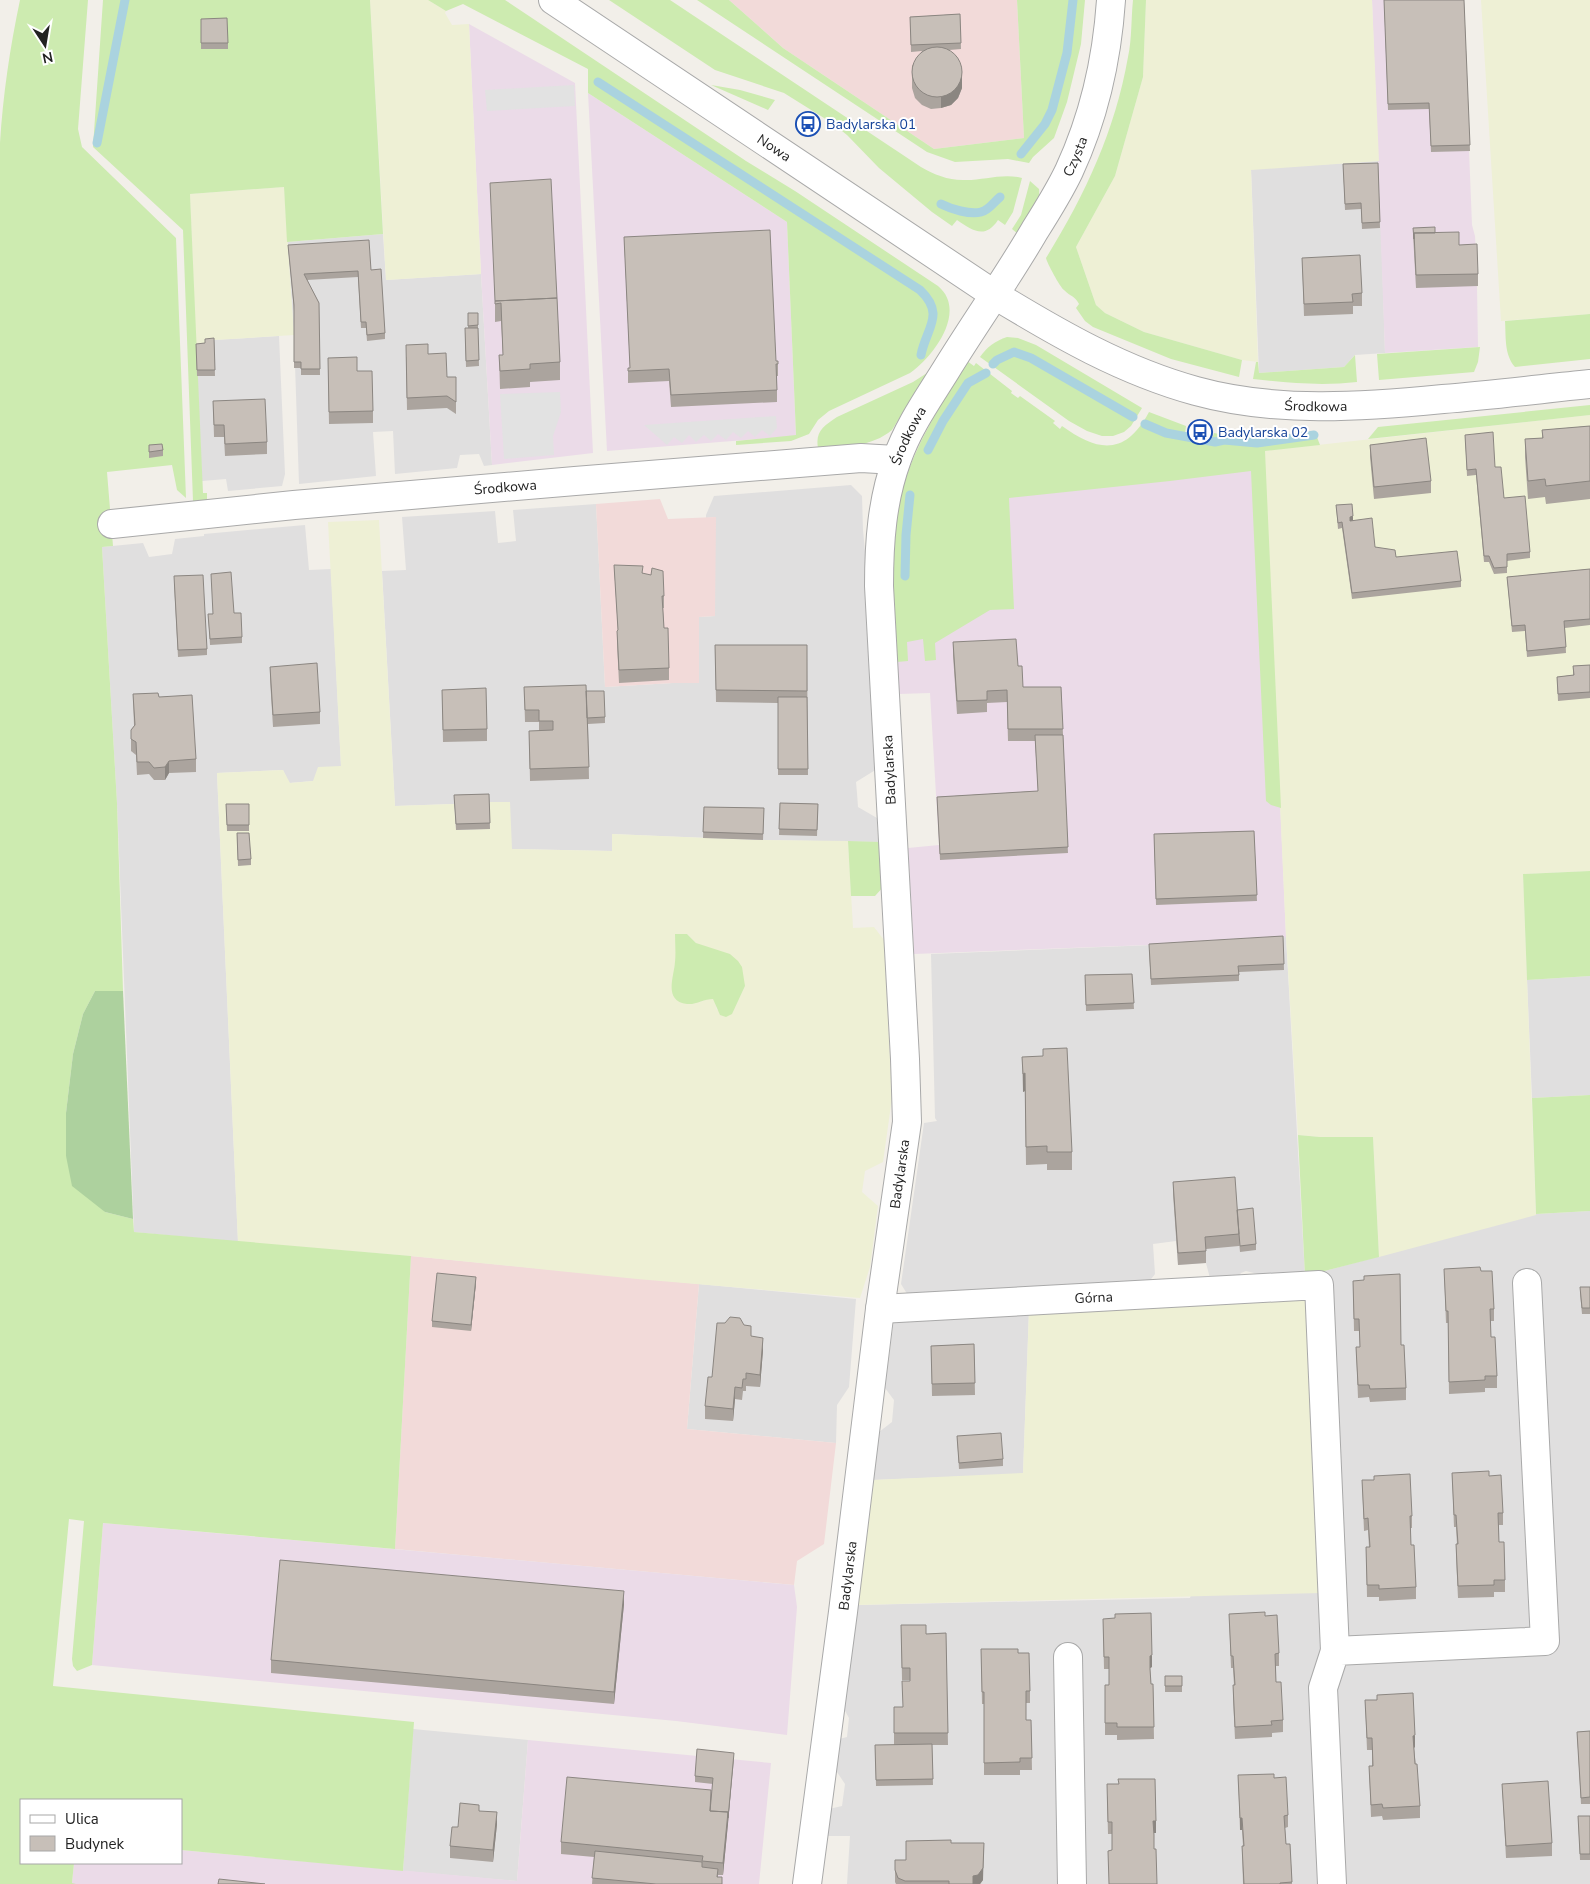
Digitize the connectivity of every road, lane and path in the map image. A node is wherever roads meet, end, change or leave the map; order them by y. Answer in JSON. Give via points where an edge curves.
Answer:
{"nodes":[{"id":1,"x":553,"y":0,"type":"edge"},
{"id":2,"x":1111,"y":0,"type":"edge"},
{"id":3,"x":995,"y":296,"type":"junction"},
{"id":4,"x":1590,"y":384,"type":"edge"},
{"id":5,"x":896,"y":460,"type":"junction"},
{"id":6,"x":112,"y":524,"type":"dead end"},
{"id":7,"x":1527,"y":1283,"type":"dead end"},
{"id":8,"x":880,"y":1309,"type":"junction"},
{"id":9,"x":1335,"y":1651,"type":"junction"},
{"id":10,"x":1068,"y":1658,"type":"dead end"},
{"id":11,"x":807,"y":1884,"type":"edge"},
{"id":12,"x":1072,"y":1884,"type":"edge"},
{"id":13,"x":1332,"y":1884,"type":"edge"}],
"edges":[{"from":1,"to":3,"type":"street","name":"Nowa"},
{"from":2,"to":3,"type":"street","name":"Czysta","via":[[1104,63],[1081,142],[1053,202]]},
{"from":3,"to":4,"type":"street","name":"Środkowa","via":[[1122,365],[1196,391],[1233,399],[1345,407]]},
{"from":3,"to":5,"type":"street","name":"Środkowa","via":[[923,405]]},
{"from":5,"to":6,"type":"street","name":"Środkowa","via":[[861,458],[783,464],[294,505]]},
{"from":5,"to":8,"type":"street","name":"Badylarska","via":[[882,517],[879,586],[908,1104]]},
{"from":7,"to":9,"type":"street","via":[[1545,1641]]},
{"from":8,"to":9,"type":"street","name":"Górna","via":[[1319,1285]]},
{"from":8,"to":11,"type":"street","name":"Badylarska"},
{"from":9,"to":13,"type":"street","via":[[1323,1688]]},
{"from":10,"to":12,"type":"street"}]}
